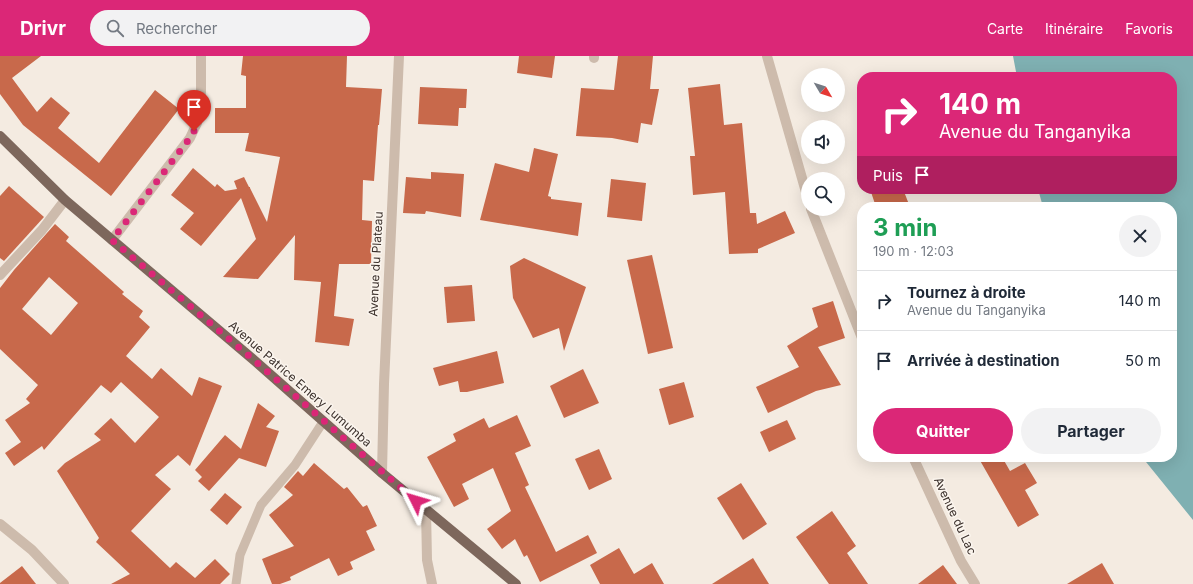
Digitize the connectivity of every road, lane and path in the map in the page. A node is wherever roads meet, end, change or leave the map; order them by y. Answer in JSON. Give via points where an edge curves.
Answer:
{"nodes":[{"id":1,"x":201,"y":56,"type":"edge"},
{"id":2,"x":399,"y":56,"type":"edge"},
{"id":3,"x":767,"y":56,"type":"edge"},
{"id":4,"x":0,"y":136,"type":"edge"},
{"id":5,"x":801,"y":175,"type":"edge"},
{"id":6,"x":65,"y":200,"type":"junction"},
{"id":7,"x":814,"y":216,"type":"edge"},
{"id":8,"x":112,"y":240,"type":"junction"},
{"id":9,"x":0,"y":275,"type":"edge"},
{"id":10,"x":857,"y":325,"type":"edge"},
{"id":11,"x":324,"y":422,"type":"junction"},
{"id":12,"x":915,"y":462,"type":"edge"},
{"id":13,"x":382,"y":473,"type":"junction"},
{"id":14,"x":426,"y":510,"type":"junction"},
{"id":15,"x":0,"y":524,"type":"edge"},
{"id":16,"x":64,"y":584,"type":"edge"},
{"id":17,"x":236,"y":584,"type":"edge"},
{"id":18,"x":432,"y":584,"type":"edge"},
{"id":19,"x":516,"y":584,"type":"edge"},
{"id":20,"x":974,"y":584,"type":"edge"}],
"edges":[{"from":1,"to":8,"type":"street","via":[[201,92],[197,123],[190,138]]},
{"from":2,"to":13,"type":"street","name":"Avenue du Plateau"},
{"from":3,"to":5,"type":"street"},
{"from":4,"to":6,"type":"main road","name":"Avenue Patrice Emery Lumumba"},
{"from":6,"to":8,"type":"main road","name":"Avenue Patrice Emery Lumumba"},
{"from":6,"to":9,"type":"street","via":[[42,230]]},
{"from":7,"to":10,"type":"street"},
{"from":8,"to":11,"type":"main road","name":"Avenue Patrice Emery Lumumba"},
{"from":11,"to":13,"type":"main road","name":"Avenue Patrice Emery Lumumba"},
{"from":11,"to":17,"type":"lane","via":[[295,465],[262,505],[240,555]]},
{"from":12,"to":20,"type":"street","name":"Avenue du Lac","via":[[960,561]]},
{"from":13,"to":14,"type":"main road","name":"Avenue Patrice Emery Lumumba"},
{"from":14,"to":18,"type":"street","via":[[427,560]]},
{"from":14,"to":19,"type":"main road","name":"Avenue Patrice Emery Lumumba"},
{"from":15,"to":16,"type":"street","via":[[32,550]]}]}
